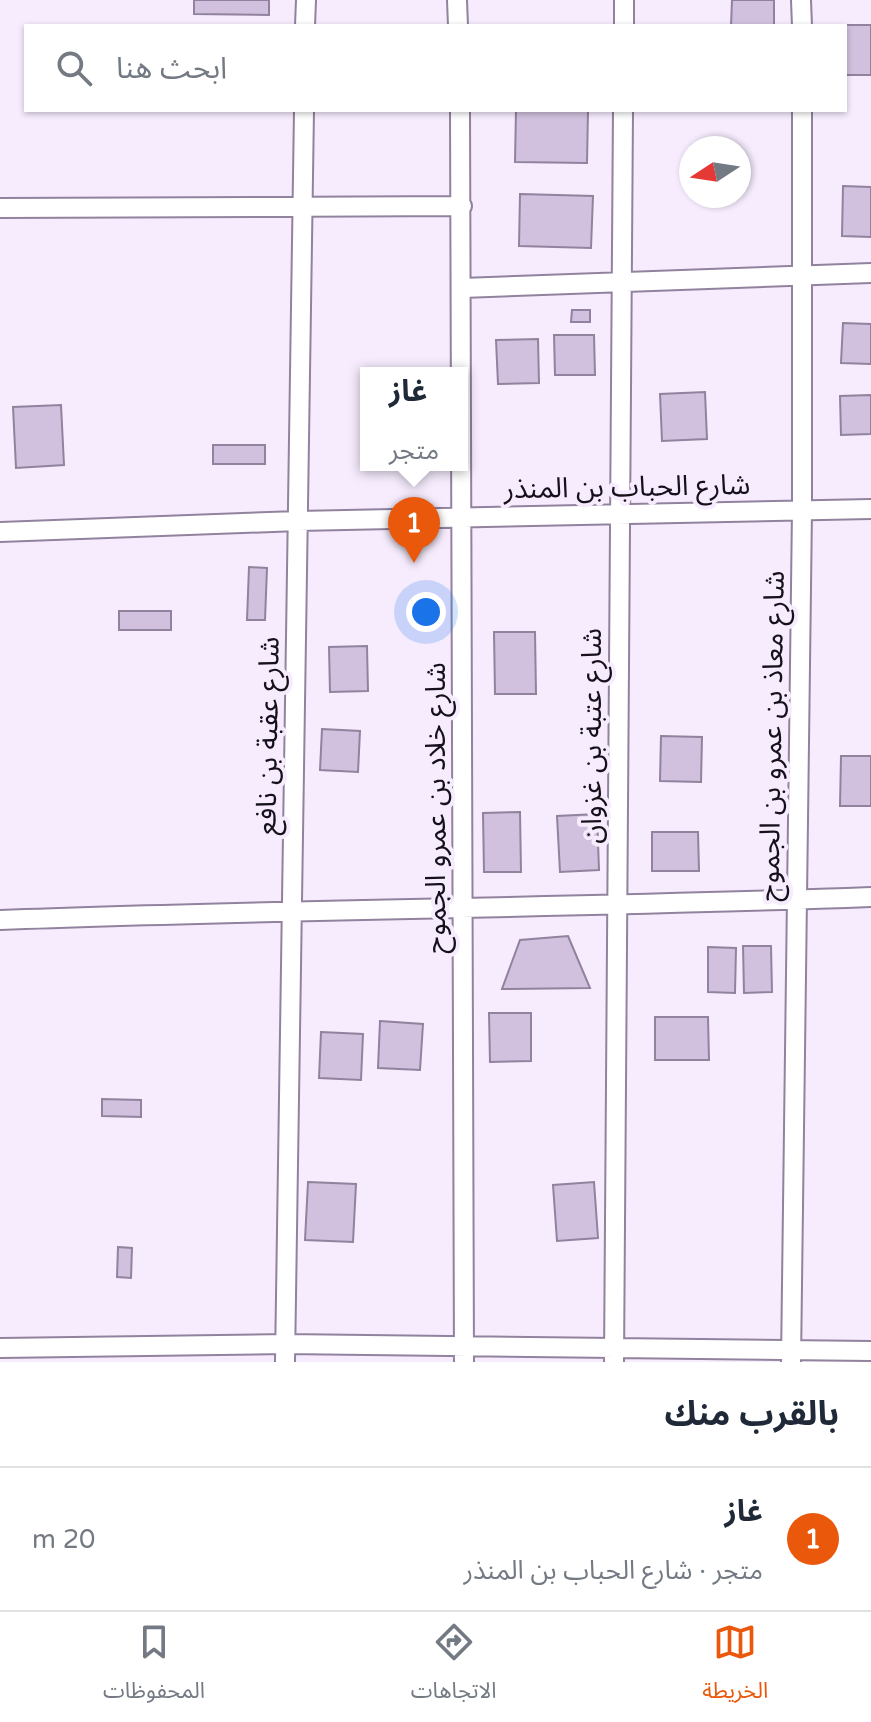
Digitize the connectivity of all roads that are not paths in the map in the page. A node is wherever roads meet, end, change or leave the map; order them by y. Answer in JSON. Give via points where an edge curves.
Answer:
{"nodes":[{"id":1,"x":306,"y":0,"type":"edge"},
{"id":2,"x":457,"y":0,"type":"edge"},
{"id":3,"x":624,"y":0,"type":"edge"},
{"id":4,"x":801,"y":0,"type":"edge"},
{"id":5,"x":305,"y":24,"type":"edge"},
{"id":6,"x":458,"y":24,"type":"edge"},
{"id":7,"x":624,"y":24,"type":"edge"},
{"id":8,"x":802,"y":24,"type":"edge"},
{"id":9,"x":304,"y":112,"type":"edge"},
{"id":10,"x":460,"y":112,"type":"edge"},
{"id":11,"x":623,"y":112,"type":"edge"},
{"id":12,"x":802,"y":112,"type":"edge"},
{"id":13,"x":303,"y":205,"type":"junction"},
{"id":14,"x":462,"y":206,"type":"junction"},
{"id":15,"x":0,"y":208,"type":"edge"},
{"id":16,"x":871,"y":273,"type":"edge"},
{"id":17,"x":803,"y":275,"type":"junction"},
{"id":18,"x":622,"y":283,"type":"junction"},
{"id":19,"x":462,"y":288,"type":"junction"},
{"id":20,"x":462,"y":367,"type":"edge"},
{"id":21,"x":462,"y":471,"type":"edge"},
{"id":22,"x":871,"y":509,"type":"edge"},
{"id":23,"x":802,"y":510,"type":"junction"},
{"id":24,"x":620,"y":514,"type":"junction"},
{"id":25,"x":462,"y":518,"type":"junction"},
{"id":26,"x":298,"y":521,"type":"junction"},
{"id":27,"x":0,"y":532,"type":"edge"},
{"id":28,"x":871,"y":897,"type":"edge"},
{"id":29,"x":797,"y":900,"type":"junction"},
{"id":30,"x":618,"y":905,"type":"junction"},
{"id":31,"x":292,"y":909,"type":"junction"},
{"id":32,"x":463,"y":910,"type":"junction"},
{"id":33,"x":0,"y":920,"type":"edge"},
{"id":34,"x":0,"y":1348,"type":"edge"},
{"id":35,"x":871,"y":1351,"type":"edge"},
{"id":36,"x":285,"y":1353,"type":"edge"},
{"id":37,"x":464,"y":1354,"type":"edge"},
{"id":38,"x":791,"y":1355,"type":"edge"},
{"id":39,"x":614,"y":1356,"type":"edge"}],
"edges":[{"from":1,"to":5,"type":"street"},
{"from":2,"to":6,"type":"street"},
{"from":3,"to":7,"type":"street"},
{"from":4,"to":8,"type":"street"},
{"from":9,"to":13,"type":"street","name":"شارع عقبة بن نافع"},
{"from":10,"to":14,"type":"street","name":"شارع خلاد بن عمرو الجموح"},
{"from":11,"to":18,"type":"street","name":"شارع عتبة بن غزوان"},
{"from":12,"to":17,"type":"street","name":"شارع معاذ بن عمرو بن الجموح"},
{"from":13,"to":14,"type":"street"},
{"from":13,"to":15,"type":"street"},
{"from":13,"to":26,"type":"street","name":"شارع عقبة بن نافع"},
{"from":14,"to":19,"type":"street","name":"شارع خلاد بن عمرو الجموح"},
{"from":16,"to":17,"type":"street"},
{"from":17,"to":18,"type":"street"},
{"from":17,"to":23,"type":"street","name":"شارع معاذ بن عمرو بن الجموح"},
{"from":18,"to":19,"type":"street"},
{"from":18,"to":24,"type":"street","name":"شارع عتبة بن غزوان"},
{"from":19,"to":20,"type":"street","name":"شارع خلاد بن عمرو الجموح"},
{"from":21,"to":25,"type":"street","name":"شارع خلاد بن عمرو الجموح"},
{"from":22,"to":23,"type":"street","name":"شارع الحباب بن المنذر"},
{"from":23,"to":24,"type":"street","name":"شارع الحباب بن المنذر"},
{"from":23,"to":29,"type":"street","name":"شارع معاذ بن عمرو بن الجموح"},
{"from":24,"to":25,"type":"street","name":"شارع الحباب بن المنذر"},
{"from":24,"to":30,"type":"street","name":"شارع عتبة بن غزوان"},
{"from":25,"to":26,"type":"street","name":"شارع الحباب بن المنذر"},
{"from":25,"to":32,"type":"street","name":"شارع خلاد بن عمرو الجموح"},
{"from":26,"to":27,"type":"street","name":"شارع الحباب بن المنذر"},
{"from":26,"to":31,"type":"street","name":"شارع عقبة بن نافع"},
{"from":28,"to":29,"type":"street"},
{"from":29,"to":30,"type":"street"},
{"from":29,"to":38,"type":"street","name":"شارع معاذ بن عمرو بن الجموح"},
{"from":30,"to":32,"type":"street"},
{"from":30,"to":39,"type":"street","name":"شارع عتبة بن غزوان"},
{"from":31,"to":32,"type":"street"},
{"from":31,"to":33,"type":"street"},
{"from":31,"to":36,"type":"street","name":"شارع عقبة بن نافع"},
{"from":32,"to":37,"type":"street","name":"شارع خلاد بن عمرو الجموح"},
{"from":34,"to":36,"type":"street"},
{"from":35,"to":38,"type":"street"},
{"from":36,"to":37,"type":"street"},
{"from":37,"to":39,"type":"street"},
{"from":38,"to":39,"type":"street"}]}
